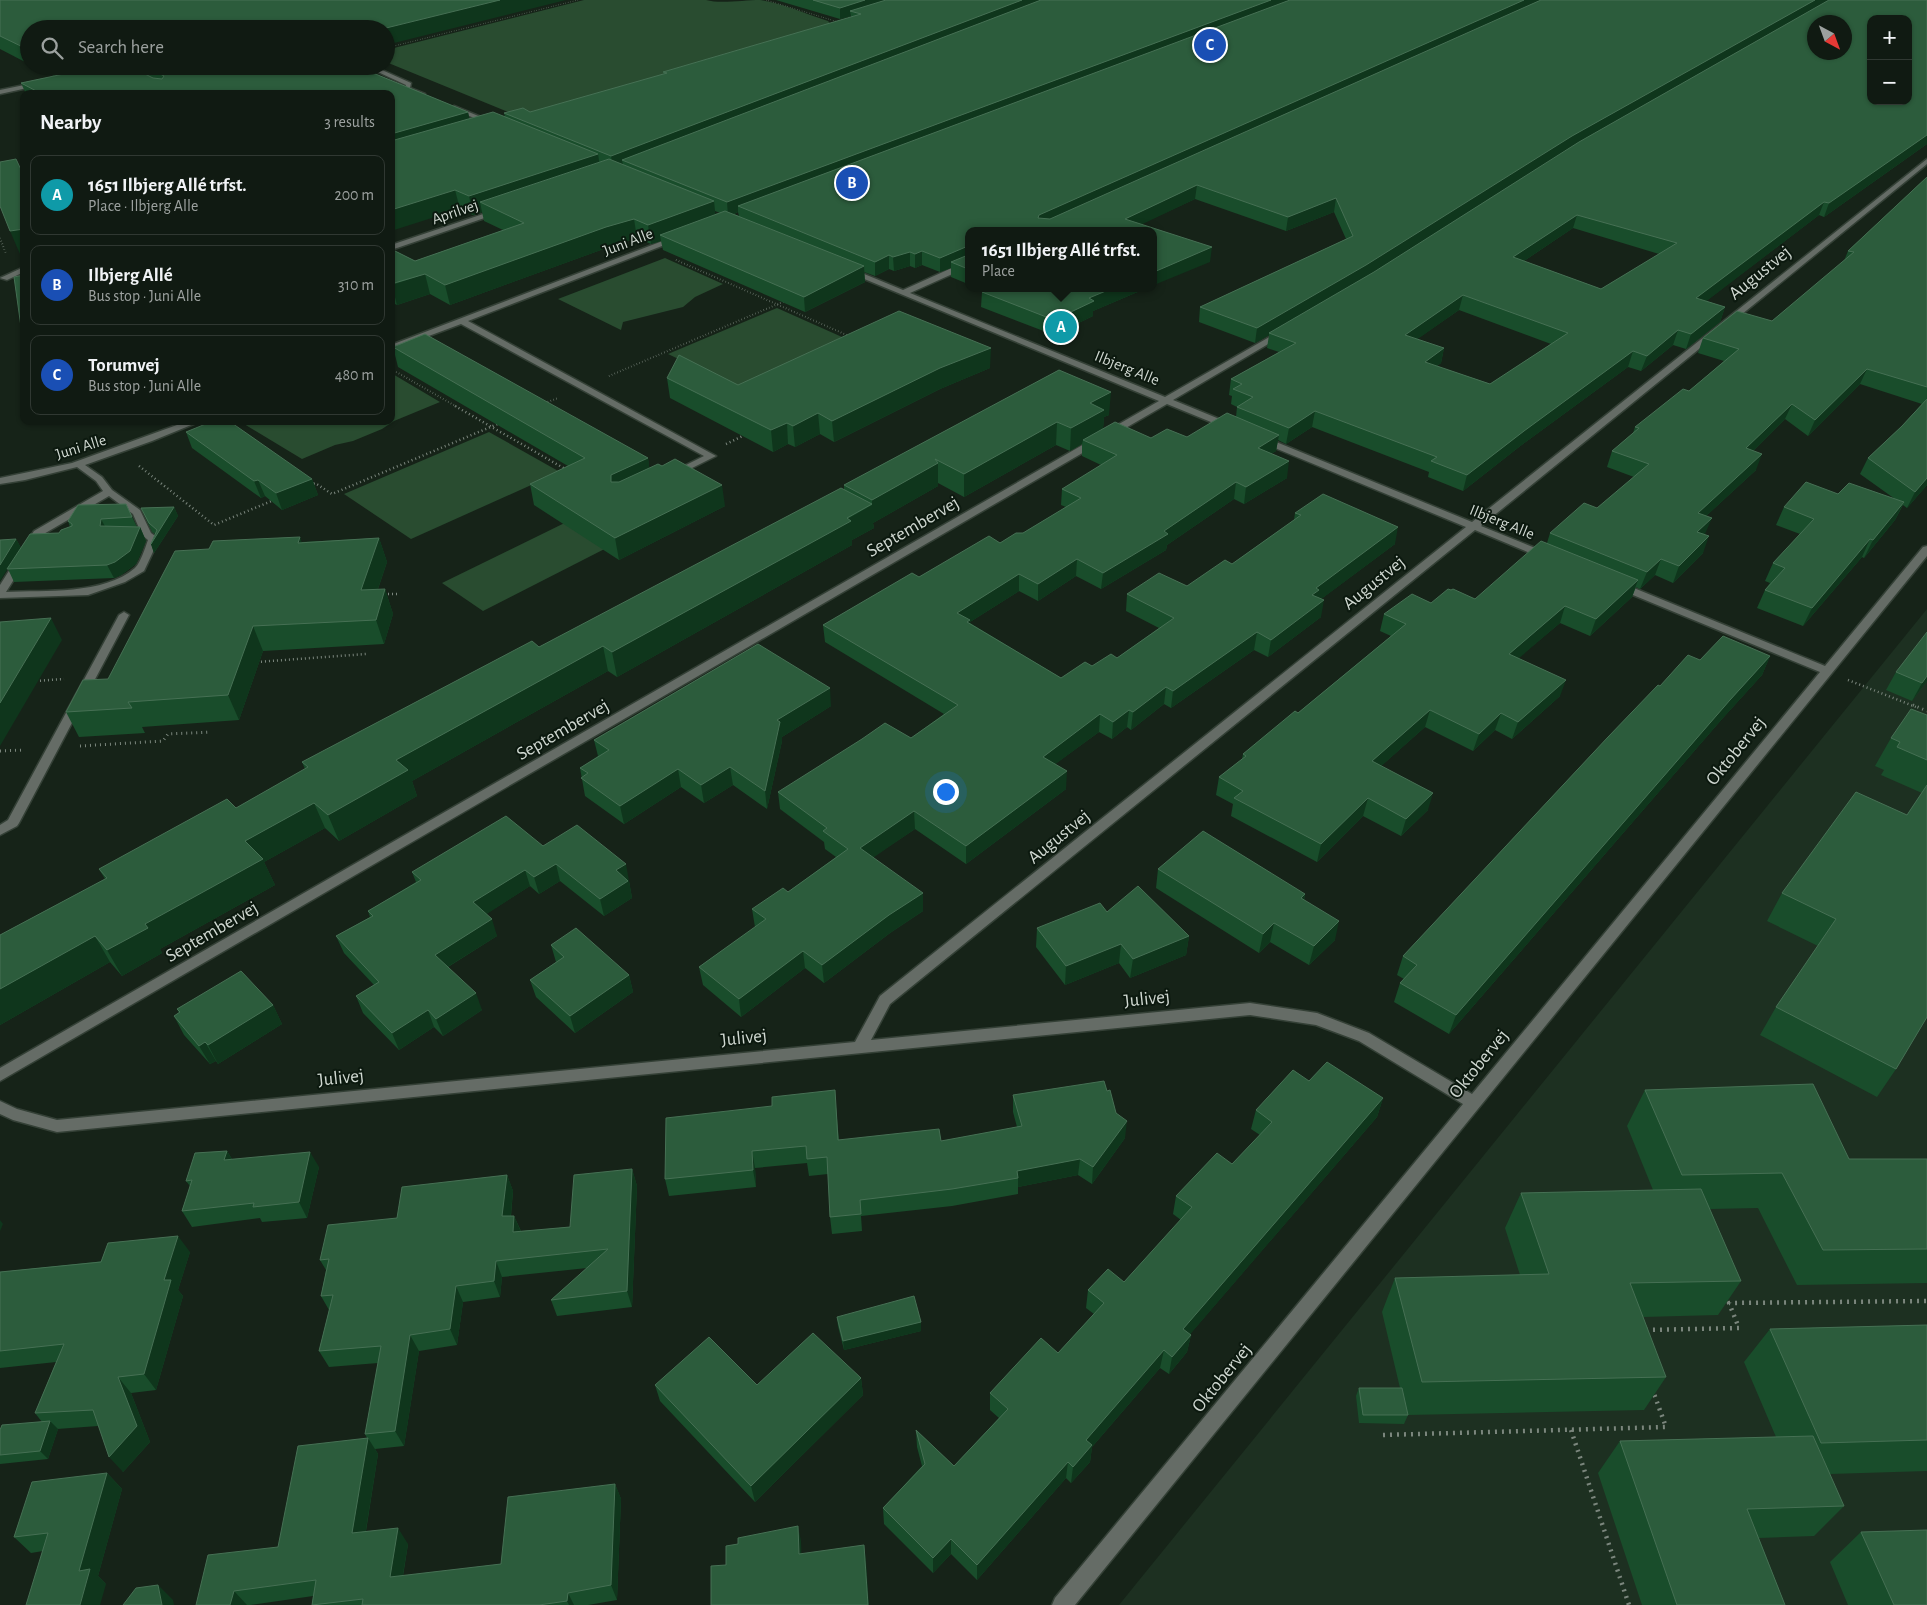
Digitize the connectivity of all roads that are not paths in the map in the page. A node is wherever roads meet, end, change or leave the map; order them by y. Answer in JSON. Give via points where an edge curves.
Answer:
{"nodes":[{"id":1,"x":388,"y":75,"type":"edge"},
{"id":2,"x":48,"y":82,"type":"edge"},
{"id":3,"x":0,"y":92,"type":"edge"},
{"id":4,"x":493,"y":127,"type":"edge"},
{"id":5,"x":1927,"y":161,"type":"edge"},
{"id":6,"x":502,"y":211,"type":"edge"},
{"id":7,"x":684,"y":236,"type":"edge"},
{"id":8,"x":395,"y":247,"type":"edge"},
{"id":9,"x":965,"y":265,"type":"edge"},
{"id":10,"x":843,"y":268,"type":"edge"},
{"id":11,"x":20,"y":271,"type":"edge"},
{"id":12,"x":4,"y":278,"type":"dead end"},
{"id":13,"x":904,"y":293,"type":"junction"},
{"id":14,"x":462,"y":321,"type":"junction"},
{"id":15,"x":1292,"y":327,"type":"edge"},
{"id":16,"x":395,"y":346,"type":"edge"},
{"id":17,"x":1167,"y":401,"type":"junction"},
{"id":18,"x":186,"y":425,"type":"edge"},
{"id":19,"x":1239,"y":430,"type":"edge"},
{"id":20,"x":1248,"y":434,"type":"edge"},
{"id":21,"x":78,"y":464,"type":"junction"},
{"id":22,"x":661,"y":480,"type":"edge"},
{"id":23,"x":0,"y":481,"type":"edge"},
{"id":24,"x":109,"y":492,"type":"junction"},
{"id":25,"x":1473,"y":526,"type":"junction"},
{"id":26,"x":53,"y":539,"type":"edge"},
{"id":27,"x":34,"y":540,"type":"junction"},
{"id":28,"x":1927,"y":549,"type":"edge"},
{"id":29,"x":1556,"y":560,"type":"edge"},
{"id":30,"x":1611,"y":583,"type":"edge"},
{"id":31,"x":0,"y":594,"type":"edge"},
{"id":32,"x":124,"y":615,"type":"dead end"},
{"id":33,"x":1827,"y":671,"type":"junction"},
{"id":34,"x":0,"y":831,"type":"edge"},
{"id":35,"x":860,"y":1047,"type":"junction"},
{"id":36,"x":0,"y":1075,"type":"edge"},
{"id":37,"x":1474,"y":1102,"type":"junction"},
{"id":38,"x":0,"y":1107,"type":"edge"},
{"id":39,"x":1062,"y":1605,"type":"edge"}],
"edges":[{"from":1,"to":4,"type":"street","via":[[409,84],[407,88]]},
{"from":2,"to":3,"type":"street"},
{"from":5,"to":25,"type":"street","name":"Augustvej"},
{"from":6,"to":8,"type":"street","name":"Aprilvej"},
{"from":7,"to":14,"type":"street","name":"Juni Alle"},
{"from":9,"to":13,"type":"street"},
{"from":10,"to":13,"type":"street","name":"Ilbjerg Alle"},
{"from":11,"to":12,"type":"street"},
{"from":13,"to":17,"type":"street","name":"Ilbjerg Alle"},
{"from":14,"to":16,"type":"street","name":"Juni Alle"},
{"from":14,"to":22,"type":"street","via":[[710,456]]},
{"from":15,"to":17,"type":"street","name":"Septembervej"},
{"from":17,"to":19,"type":"street","name":"Ilbjerg Alle"},
{"from":17,"to":36,"type":"street","name":"Septembervej"},
{"from":18,"to":21,"type":"street","name":"Juni Alle"},
{"from":20,"to":25,"type":"street","name":"Ilbjerg Alle"},
{"from":21,"to":23,"type":"street","name":"Juni Alle","via":[[32,477]]},
{"from":21,"to":24,"type":"street","via":[[99,479]]},
{"from":24,"to":27,"type":"street","via":[[38,533]]},
{"from":24,"to":31,"type":"street","via":[[136,512],[143,535],[154,539],[140,569],[88,592]]},
{"from":25,"to":29,"type":"street","name":"Ilbjerg Alle"},
{"from":25,"to":35,"type":"street","name":"Augustvej","via":[[885,1000]]},
{"from":26,"to":27,"type":"street"},
{"from":27,"to":31,"type":"street"},
{"from":28,"to":33,"type":"street","name":"Oktobervej"},
{"from":30,"to":33,"type":"street"},
{"from":32,"to":34,"type":"street","via":[[13,823]]},
{"from":33,"to":37,"type":"street","name":"Oktobervej"},
{"from":35,"to":37,"type":"street","name":"Julivej","via":[[1250,1009],[1317,1019],[1364,1037]]},
{"from":35,"to":38,"type":"street","name":"Julivej","via":[[57,1126],[13,1114]]},
{"from":37,"to":39,"type":"street","name":"Oktobervej"}]}
